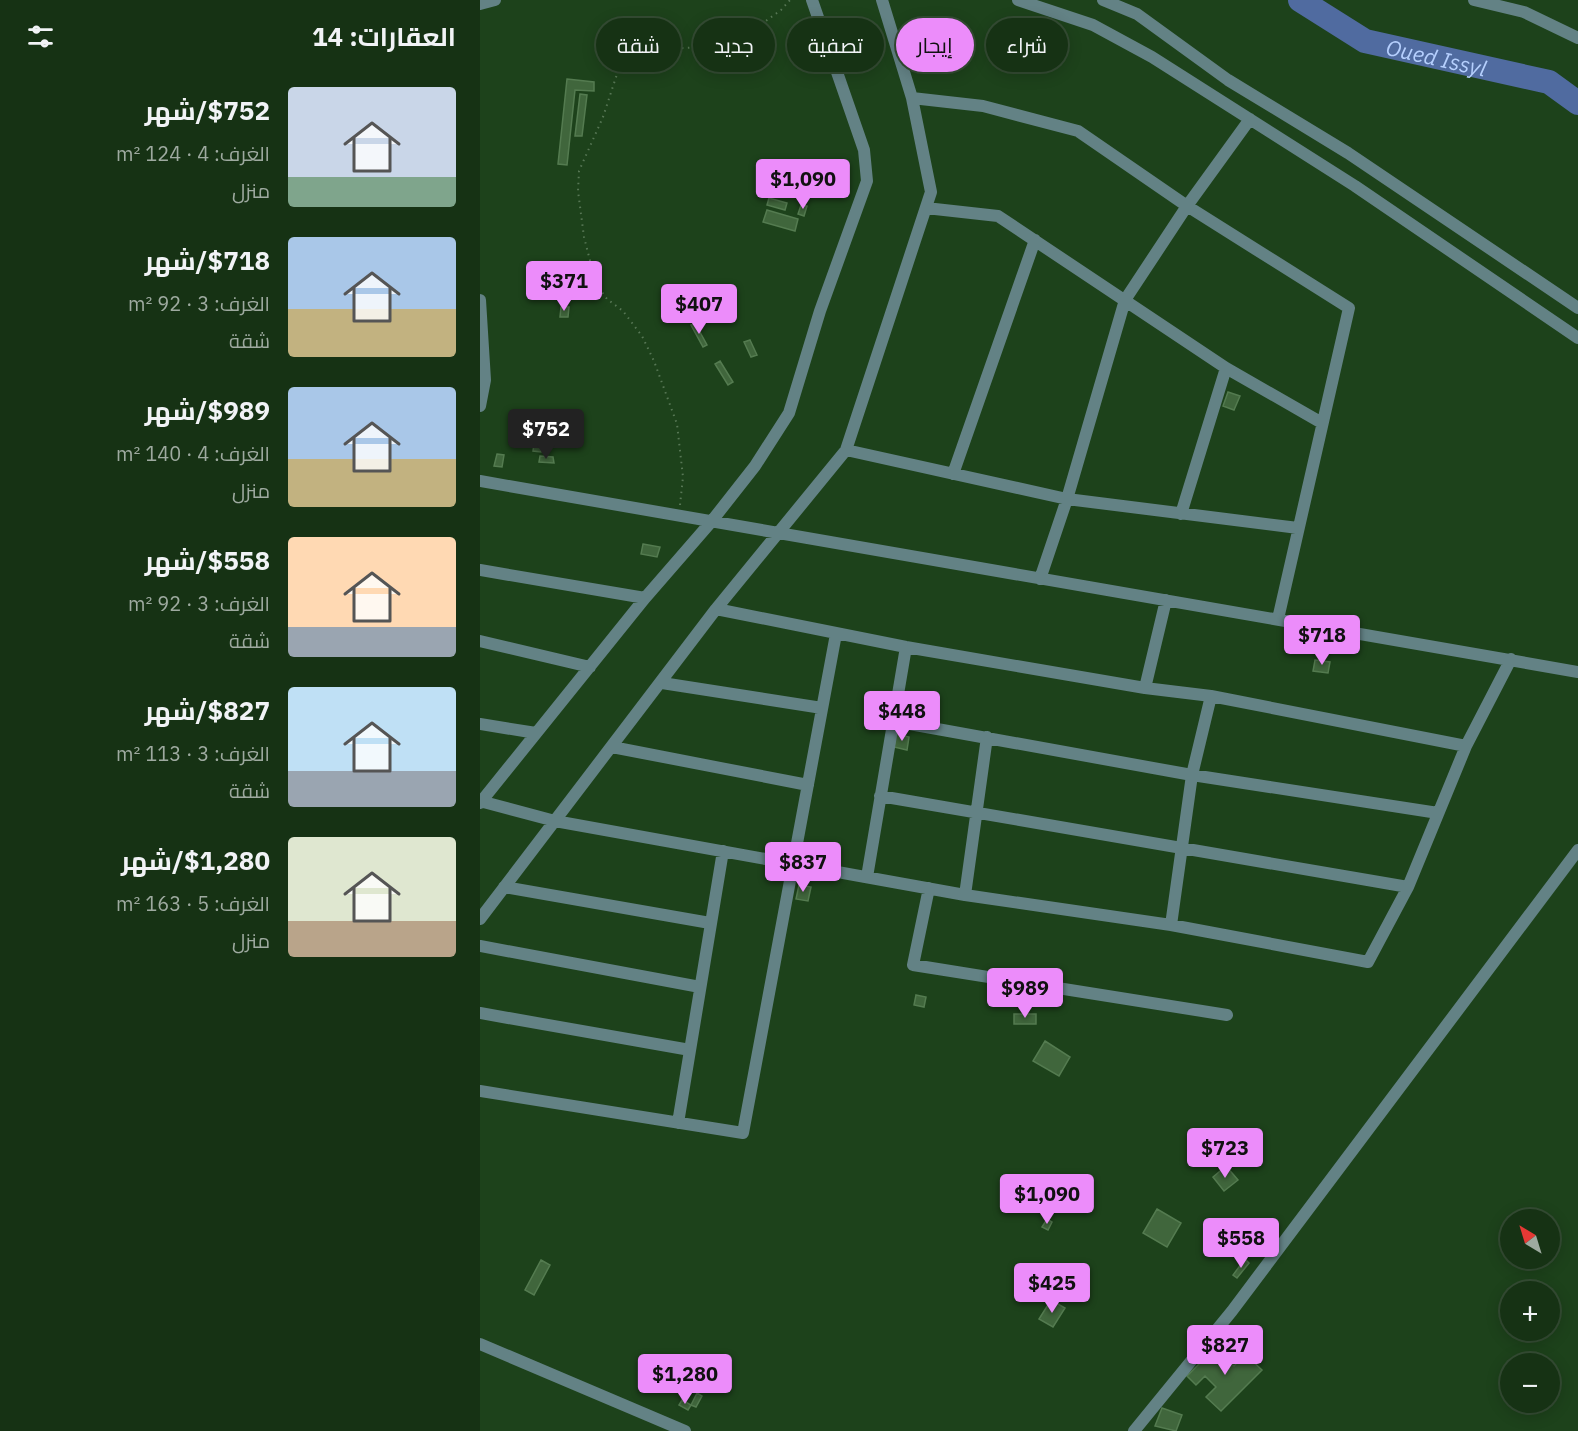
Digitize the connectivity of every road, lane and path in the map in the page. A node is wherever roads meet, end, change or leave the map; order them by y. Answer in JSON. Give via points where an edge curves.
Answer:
{"nodes":[{"id":1,"x":495,"y":0,"type":"edge"},
{"id":2,"x":790,"y":0,"type":"edge"},
{"id":3,"x":812,"y":0,"type":"edge"},
{"id":4,"x":882,"y":0,"type":"edge"},
{"id":5,"x":1018,"y":0,"type":"edge"},
{"id":6,"x":1103,"y":0,"type":"edge"},
{"id":7,"x":1474,"y":0,"type":"edge"},
{"id":8,"x":480,"y":4,"type":"edge"},
{"id":9,"x":1578,"y":38,"type":"edge"},
{"id":10,"x":912,"y":98,"type":"junction"},
{"id":11,"x":1250,"y":119,"type":"junction"},
{"id":12,"x":1187,"y":206,"type":"junction"},
{"id":13,"x":926,"y":208,"type":"junction"},
{"id":14,"x":1035,"y":240,"type":"junction"},
{"id":15,"x":480,"y":300,"type":"edge"},
{"id":16,"x":1125,"y":300,"type":"junction"},
{"id":17,"x":1578,"y":308,"type":"edge"},
{"id":18,"x":1578,"y":338,"type":"edge"},
{"id":19,"x":1226,"y":368,"type":"junction"},
{"id":20,"x":482,"y":379,"type":"edge"},
{"id":21,"x":480,"y":406,"type":"edge"},
{"id":22,"x":1322,"y":423,"type":"junction"},
{"id":23,"x":846,"y":450,"type":"junction"},
{"id":24,"x":953,"y":474,"type":"junction"},
{"id":25,"x":480,"y":481,"type":"edge"},
{"id":26,"x":1067,"y":499,"type":"junction"},
{"id":27,"x":1181,"y":514,"type":"junction"},
{"id":28,"x":679,"y":516,"type":"junction"},
{"id":29,"x":711,"y":522,"type":"junction"},
{"id":30,"x":1298,"y":528,"type":"junction"},
{"id":31,"x":777,"y":533,"type":"junction"},
{"id":32,"x":480,"y":570,"type":"edge"},
{"id":33,"x":1040,"y":579,"type":"junction"},
{"id":34,"x":645,"y":598,"type":"junction"},
{"id":35,"x":1166,"y":600,"type":"junction"},
{"id":36,"x":716,"y":609,"type":"junction"},
{"id":37,"x":1278,"y":619,"type":"junction"},
{"id":38,"x":836,"y":634,"type":"junction"},
{"id":39,"x":480,"y":641,"type":"edge"},
{"id":40,"x":906,"y":646,"type":"junction"},
{"id":41,"x":1511,"y":659,"type":"junction"},
{"id":42,"x":590,"y":667,"type":"junction"},
{"id":43,"x":1578,"y":672,"type":"edge"},
{"id":44,"x":662,"y":683,"type":"junction"},
{"id":45,"x":1145,"y":688,"type":"junction"},
{"id":46,"x":1211,"y":696,"type":"junction"},
{"id":47,"x":822,"y":708,"type":"junction"},
{"id":48,"x":893,"y":721,"type":"junction"},
{"id":49,"x":480,"y":724,"type":"edge"},
{"id":50,"x":537,"y":733,"type":"junction"},
{"id":51,"x":987,"y":737,"type":"junction"},
{"id":52,"x":1466,"y":746,"type":"junction"},
{"id":53,"x":612,"y":747,"type":"junction"},
{"id":54,"x":1192,"y":775,"type":"junction"},
{"id":55,"x":808,"y":785,"type":"junction"},
{"id":56,"x":880,"y":796,"type":"junction"},
{"id":57,"x":480,"y":802,"type":"edge"},
{"id":58,"x":975,"y":812,"type":"junction"},
{"id":59,"x":1438,"y":813,"type":"junction"},
{"id":60,"x":555,"y":821,"type":"junction"},
{"id":61,"x":1183,"y":848,"type":"junction"},
{"id":62,"x":1578,"y":849,"type":"edge"},
{"id":63,"x":723,"y":851,"type":"junction"},
{"id":64,"x":794,"y":863,"type":"junction"},
{"id":65,"x":867,"y":877,"type":"junction"},
{"id":66,"x":1408,"y":886,"type":"junction"},
{"id":67,"x":504,"y":887,"type":"junction"},
{"id":68,"x":929,"y":888,"type":"junction"},
{"id":69,"x":965,"y":895,"type":"junction"},
{"id":70,"x":480,"y":919,"type":"edge"},
{"id":71,"x":710,"y":923,"type":"junction"},
{"id":72,"x":1171,"y":925,"type":"junction"},
{"id":73,"x":480,"y":946,"type":"edge"},
{"id":74,"x":700,"y":987,"type":"junction"},
{"id":75,"x":480,"y":1013,"type":"edge"},
{"id":76,"x":1227,"y":1015,"type":"dead end"},
{"id":77,"x":690,"y":1050,"type":"junction"},
{"id":78,"x":480,"y":1091,"type":"edge"},
{"id":79,"x":678,"y":1123,"type":"junction"},
{"id":80,"x":480,"y":1344,"type":"edge"},
{"id":81,"x":685,"y":1431,"type":"edge"},
{"id":82,"x":1134,"y":1431,"type":"edge"}],
"edges":[{"from":1,"to":8,"type":"street"},
{"from":2,"to":28,"type":"path","via":[[764,23],[735,37],[703,47],[649,50],[629,58],[617,74],[579,171],[584,237],[596,284],[642,336],[677,424],[683,477]]},
{"from":3,"to":29,"type":"street","via":[[864,150],[867,181],[789,412],[755,466]]},
{"from":4,"to":10,"type":"street"},
{"from":5,"to":11,"type":"street","via":[[1093,25]]},
{"from":6,"to":17,"type":"street","via":[[1137,14],[1228,80],[1348,153]]},
{"from":7,"to":9,"type":"street","via":[[1524,12]]},
{"from":10,"to":12,"type":"street","via":[[983,106],[1078,131]]},
{"from":10,"to":13,"type":"street","via":[[932,192]]},
{"from":11,"to":12,"type":"street"},
{"from":11,"to":18,"type":"street"},
{"from":12,"to":16,"type":"street"},
{"from":12,"to":22,"type":"street","via":[[1349,308]]},
{"from":13,"to":14,"type":"street","via":[[998,216]]},
{"from":13,"to":23,"type":"street"},
{"from":14,"to":16,"type":"street"},
{"from":14,"to":24,"type":"street"},
{"from":15,"to":20,"type":"street"},
{"from":16,"to":19,"type":"street"},
{"from":16,"to":26,"type":"street"},
{"from":19,"to":22,"type":"street"},
{"from":19,"to":27,"type":"street"},
{"from":20,"to":21,"type":"street"},
{"from":22,"to":30,"type":"street"},
{"from":23,"to":24,"type":"street"},
{"from":23,"to":31,"type":"street"},
{"from":24,"to":26,"type":"street"},
{"from":25,"to":28,"type":"street"},
{"from":26,"to":27,"type":"street"},
{"from":26,"to":33,"type":"street"},
{"from":27,"to":30,"type":"street"},
{"from":28,"to":29,"type":"street"},
{"from":29,"to":31,"type":"street"},
{"from":29,"to":34,"type":"street"},
{"from":30,"to":37,"type":"street"},
{"from":31,"to":33,"type":"street"},
{"from":31,"to":36,"type":"street"},
{"from":32,"to":34,"type":"street"},
{"from":33,"to":35,"type":"street"},
{"from":34,"to":42,"type":"street"},
{"from":35,"to":37,"type":"street"},
{"from":35,"to":45,"type":"street"},
{"from":36,"to":38,"type":"street"},
{"from":36,"to":44,"type":"street"},
{"from":37,"to":41,"type":"street"},
{"from":38,"to":40,"type":"street"},
{"from":38,"to":47,"type":"street"},
{"from":39,"to":42,"type":"street"},
{"from":40,"to":45,"type":"street"},
{"from":40,"to":48,"type":"street"},
{"from":41,"to":43,"type":"street"},
{"from":41,"to":52,"type":"street"},
{"from":42,"to":50,"type":"street"},
{"from":44,"to":47,"type":"street"},
{"from":44,"to":53,"type":"street"},
{"from":45,"to":46,"type":"street"},
{"from":46,"to":52,"type":"street"},
{"from":46,"to":54,"type":"street"},
{"from":47,"to":55,"type":"street"},
{"from":48,"to":51,"type":"street"},
{"from":48,"to":56,"type":"street"},
{"from":49,"to":50,"type":"street"},
{"from":50,"to":57,"type":"street"},
{"from":51,"to":54,"type":"street"},
{"from":51,"to":58,"type":"street"},
{"from":52,"to":59,"type":"street"},
{"from":53,"to":55,"type":"street"},
{"from":53,"to":60,"type":"street"},
{"from":54,"to":59,"type":"street"},
{"from":54,"to":61,"type":"street"},
{"from":55,"to":64,"type":"street"},
{"from":56,"to":58,"type":"street"},
{"from":56,"to":65,"type":"street"},
{"from":57,"to":60,"type":"street"},
{"from":58,"to":61,"type":"street"},
{"from":58,"to":69,"type":"street"},
{"from":59,"to":66,"type":"street"},
{"from":60,"to":63,"type":"street"},
{"from":60,"to":67,"type":"street"},
{"from":61,"to":66,"type":"street"},
{"from":61,"to":72,"type":"street"},
{"from":62,"to":82,"type":"street","via":[[1295,1228]]},
{"from":63,"to":64,"type":"street"},
{"from":63,"to":71,"type":"street"},
{"from":64,"to":65,"type":"street"},
{"from":64,"to":79,"type":"street","via":[[743,1134]]},
{"from":65,"to":68,"type":"street"},
{"from":66,"to":72,"type":"street","via":[[1368,962]]},
{"from":67,"to":70,"type":"street"},
{"from":67,"to":71,"type":"street"},
{"from":68,"to":69,"type":"street"},
{"from":68,"to":76,"type":"street","via":[[912,965]]},
{"from":69,"to":72,"type":"street"},
{"from":71,"to":74,"type":"street"},
{"from":73,"to":74,"type":"street"},
{"from":74,"to":77,"type":"street"},
{"from":75,"to":77,"type":"street"},
{"from":77,"to":79,"type":"street"},
{"from":78,"to":79,"type":"street"},
{"from":80,"to":81,"type":"street"}]}
